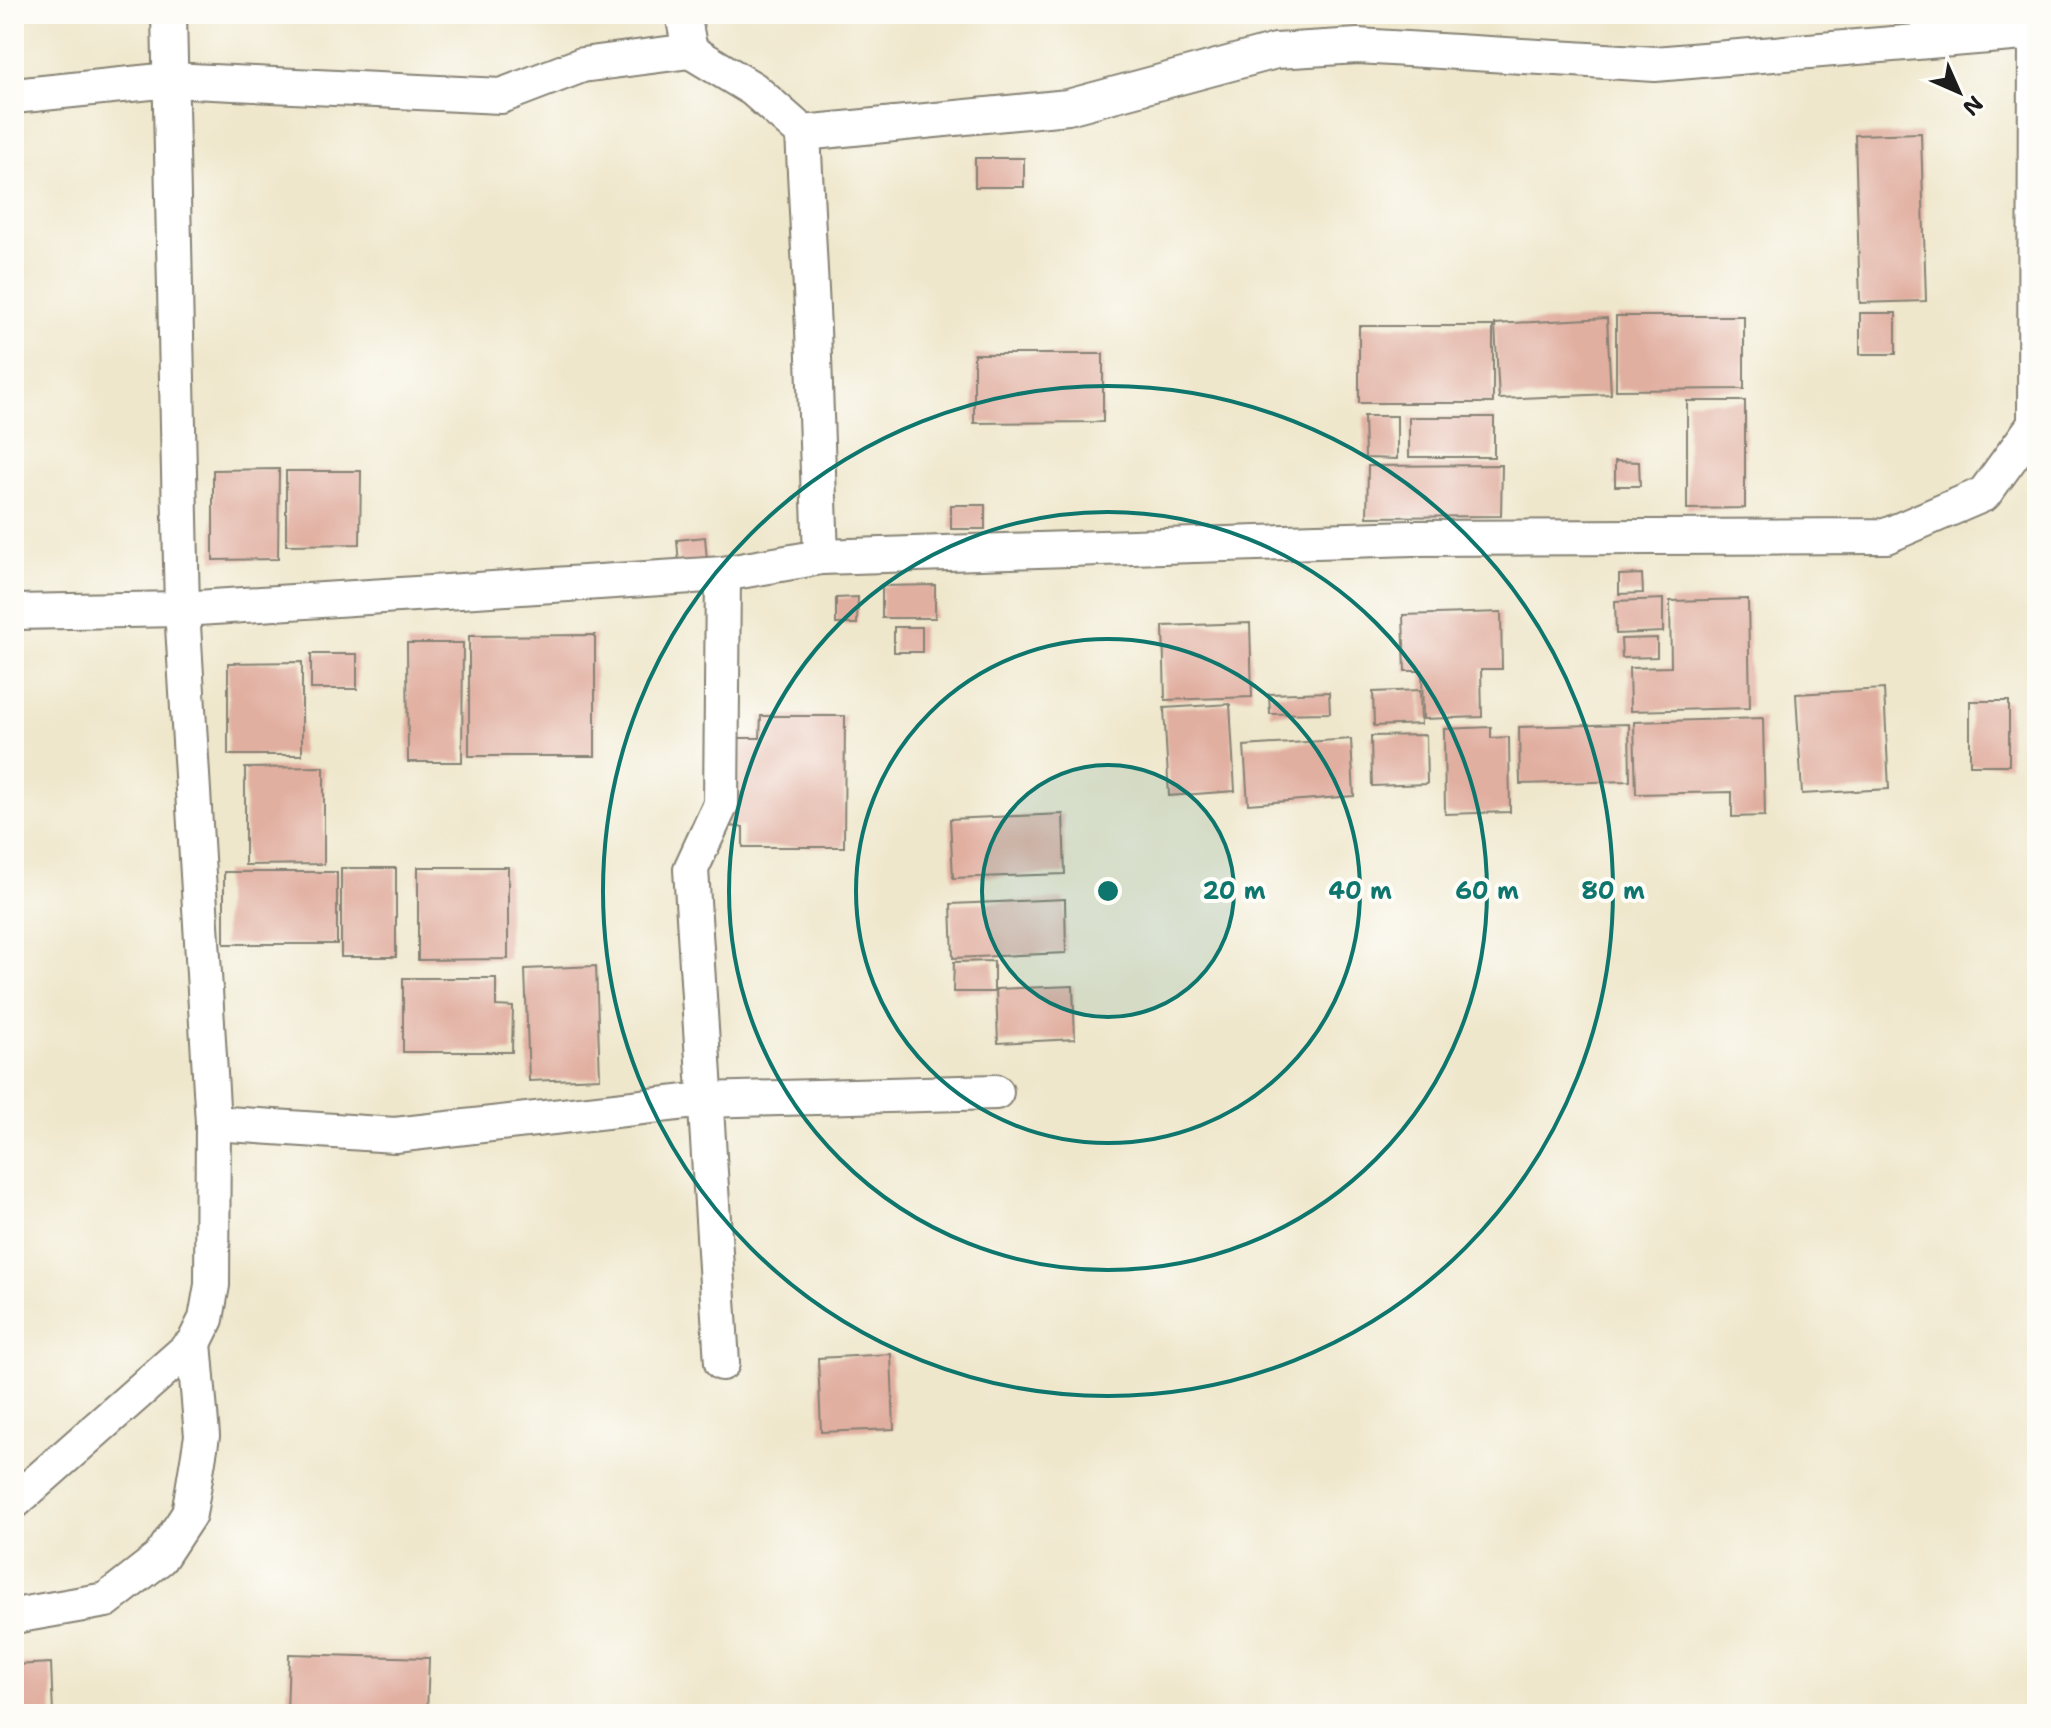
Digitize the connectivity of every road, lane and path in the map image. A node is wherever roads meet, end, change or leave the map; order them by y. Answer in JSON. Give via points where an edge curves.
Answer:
{"nodes":[{"id":1,"x":169,"y":14,"type":"edge"},
{"id":2,"x":683,"y":14,"type":"edge"},
{"id":3,"x":2036,"y":14,"type":"edge"},
{"id":4,"x":2036,"y":32,"type":"edge"},
{"id":5,"x":690,"y":51,"type":"junction"},
{"id":6,"x":2037,"y":78,"type":"edge"},
{"id":7,"x":170,"y":80,"type":"junction"},
{"id":8,"x":14,"y":96,"type":"edge"},
{"id":9,"x":803,"y":133,"type":"junction"},
{"id":10,"x":821,"y":557,"type":"junction"},
{"id":11,"x":723,"y":574,"type":"junction"},
{"id":12,"x":182,"y":609,"type":"junction"},
{"id":13,"x":14,"y":612,"type":"edge"},
{"id":14,"x":996,"y":1092,"type":"dead end"},
{"id":15,"x":704,"y":1100,"type":"junction"},
{"id":16,"x":213,"y":1123,"type":"junction"},
{"id":17,"x":194,"y":1343,"type":"junction"},
{"id":18,"x":722,"y":1363,"type":"dead end"},
{"id":19,"x":14,"y":1502,"type":"edge"},
{"id":20,"x":14,"y":1616,"type":"edge"}],
"edges":[{"from":1,"to":7,"type":"street"},
{"from":2,"to":5,"type":"street"},
{"from":3,"to":4,"type":"street"},
{"from":4,"to":6,"type":"street"},
{"from":4,"to":9,"type":"street","via":[[1655,64],[1358,46],[1276,51],[1068,107]]},
{"from":5,"to":7,"type":"street","via":[[582,65],[501,96]]},
{"from":5,"to":9,"type":"street","via":[[753,89]]},
{"from":6,"to":10,"type":"street","via":[[2035,424],[1984,494],[1886,536],[1412,538]]},
{"from":7,"to":8,"type":"street"},
{"from":7,"to":12,"type":"street"},
{"from":9,"to":10,"type":"street"},
{"from":10,"to":11,"type":"street"},
{"from":11,"to":12,"type":"street"},
{"from":11,"to":15,"type":"street","via":[[721,804],[691,869]]},
{"from":12,"to":13,"type":"street"},
{"from":12,"to":16,"type":"street"},
{"from":14,"to":15,"type":"street"},
{"from":15,"to":16,"type":"street","via":[[395,1135]]},
{"from":15,"to":18,"type":"street"},
{"from":16,"to":17,"type":"street","via":[[212,1285],[206,1319]]},
{"from":17,"to":19,"type":"street"},
{"from":17,"to":20,"type":"street","via":[[202,1436],[189,1514],[160,1558],[106,1600]]}]}
